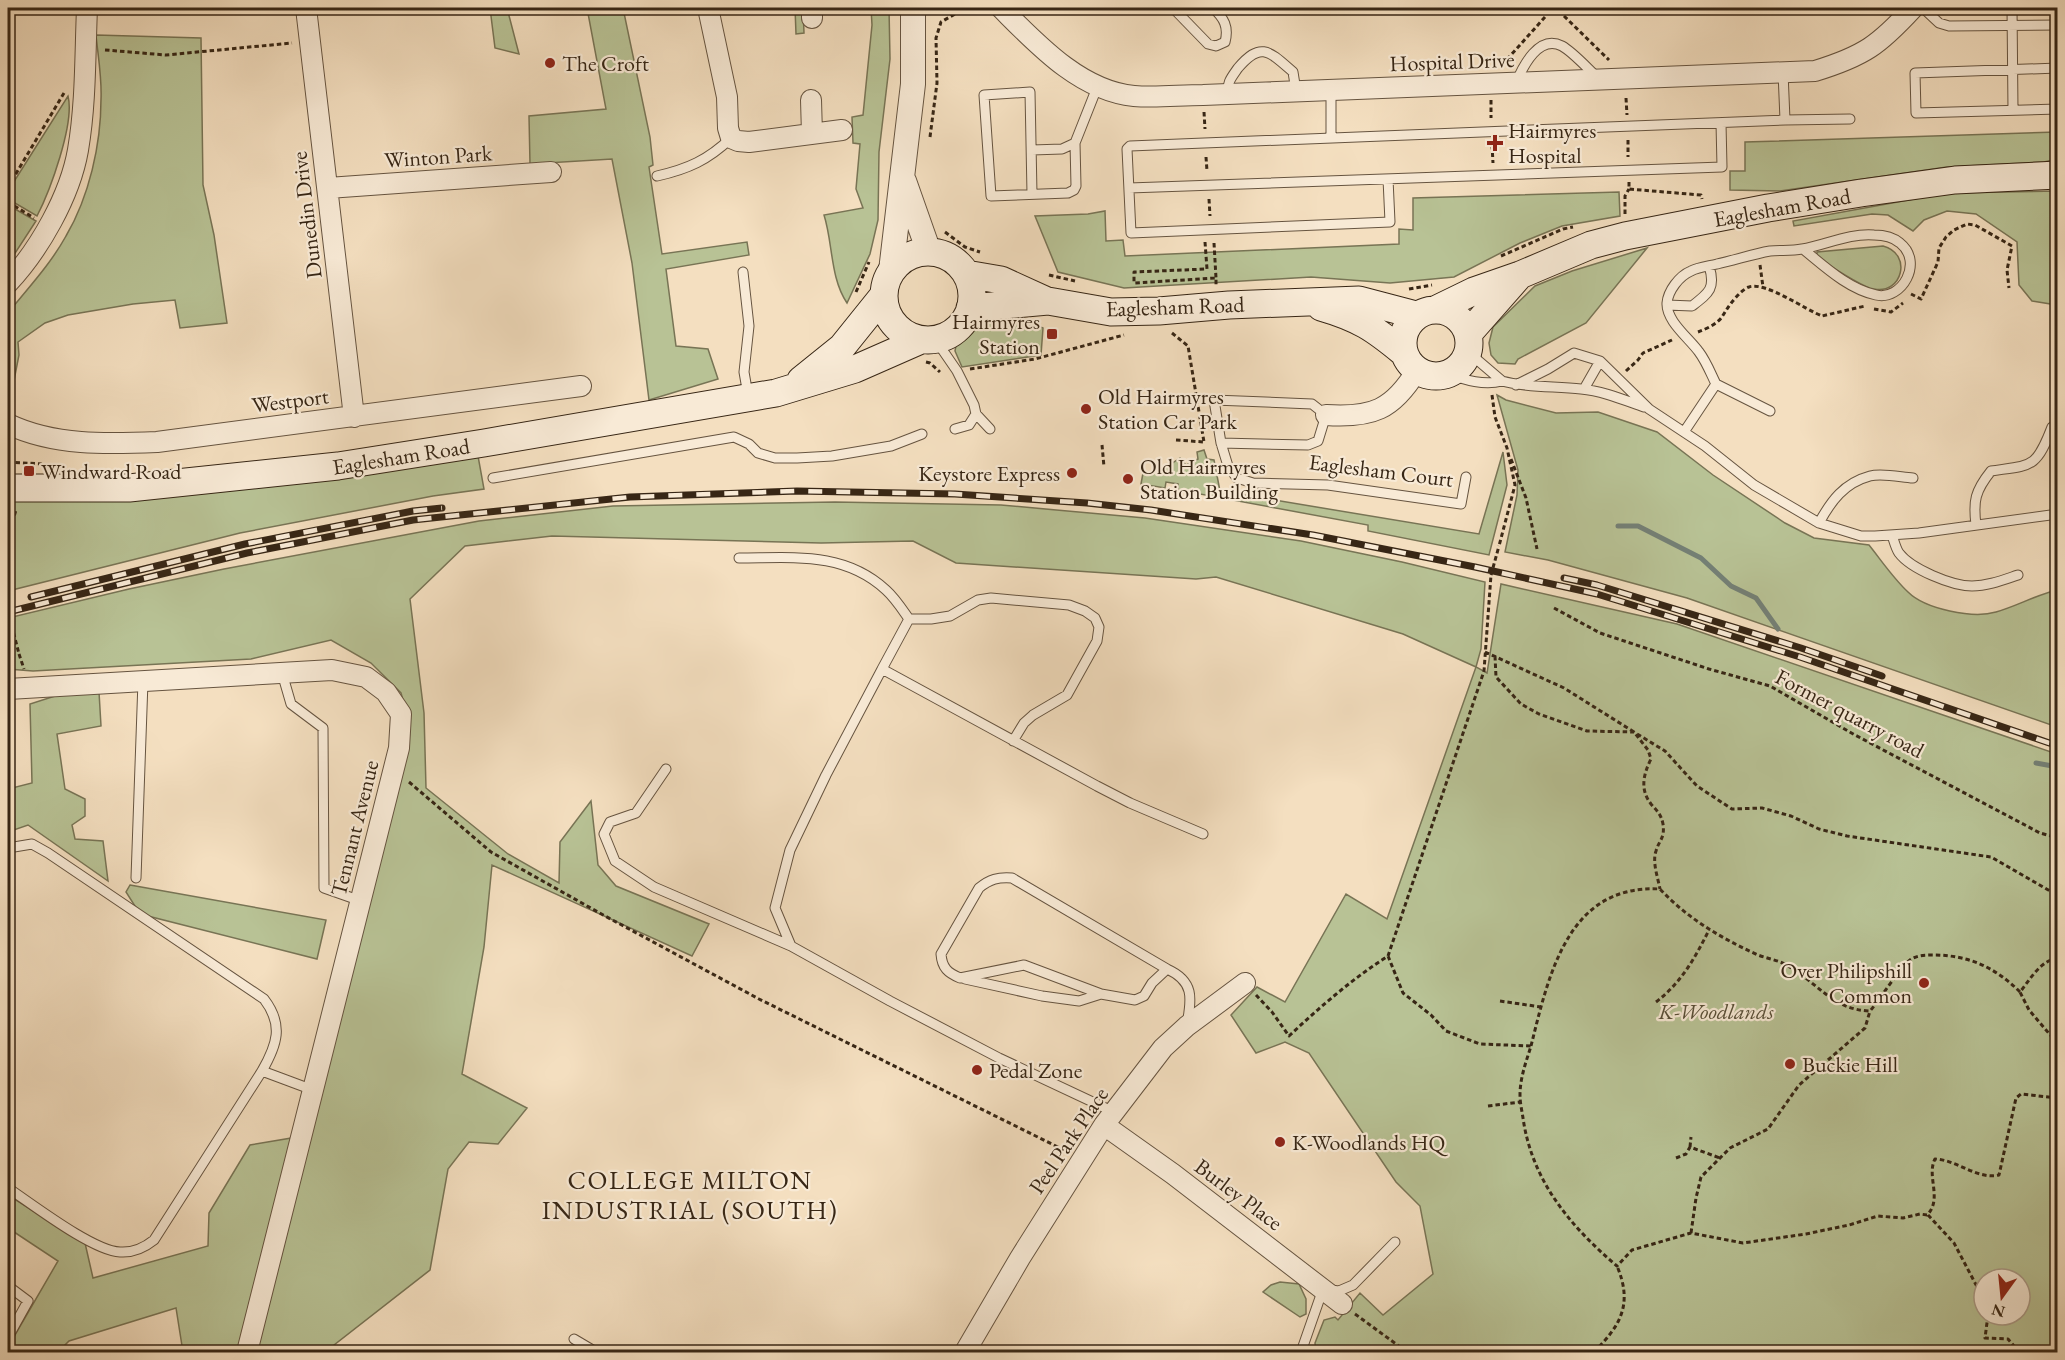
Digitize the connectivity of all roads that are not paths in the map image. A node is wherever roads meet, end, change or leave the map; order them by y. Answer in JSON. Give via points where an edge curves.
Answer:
{"nodes":[{"id":1,"x":87,"y":8,"type":"edge"},
{"id":2,"x":306,"y":8,"type":"edge"},
{"id":3,"x":708,"y":8,"type":"edge"},
{"id":4,"x":913,"y":8,"type":"edge"},
{"id":5,"x":1001,"y":8,"type":"edge"},
{"id":6,"x":1173,"y":8,"type":"edge"},
{"id":7,"x":1213,"y":8,"type":"edge"},
{"id":8,"x":1913,"y":8,"type":"edge"},
{"id":9,"x":1923,"y":8,"type":"edge"},
{"id":10,"x":2012,"y":8,"type":"edge"},
{"id":11,"x":2058,"y":25,"type":"edge"},
{"id":12,"x":2012,"y":26,"type":"junction"},
{"id":13,"x":2058,"y":68,"type":"edge"},
{"id":14,"x":2012,"y":69,"type":"junction"},
{"id":15,"x":1783,"y":72,"type":"junction"},
{"id":16,"x":1600,"y":80,"type":"junction"},
{"id":17,"x":1516,"y":83,"type":"junction"},
{"id":18,"x":1098,"y":85,"type":"junction"},
{"id":19,"x":1331,"y":90,"type":"junction"},
{"id":20,"x":1296,"y":91,"type":"junction"},
{"id":21,"x":1228,"y":94,"type":"junction"},
{"id":22,"x":811,"y":100,"type":"dead end"},
{"id":23,"x":2058,"y":109,"type":"edge"},
{"id":24,"x":2013,"y":110,"type":"junction"},
{"id":25,"x":1850,"y":119,"type":"dead end"},
{"id":26,"x":1785,"y":120,"type":"junction"},
{"id":27,"x":1721,"y":123,"type":"junction"},
{"id":28,"x":842,"y":130,"type":"dead end"},
{"id":29,"x":812,"y":134,"type":"junction"},
{"id":30,"x":730,"y":138,"type":"junction"},
{"id":31,"x":1331,"y":138,"type":"junction"},
{"id":32,"x":1075,"y":142,"type":"junction"},
{"id":33,"x":1032,"y":150,"type":"junction"},
{"id":34,"x":551,"y":172,"type":"dead end"},
{"id":35,"x":2055,"y":174,"type":"edge"},
{"id":36,"x":657,"y":176,"type":"dead end"},
{"id":37,"x":902,"y":176,"type":"junction"},
{"id":38,"x":1388,"y":179,"type":"junction"},
{"id":39,"x":328,"y":188,"type":"junction"},
{"id":40,"x":1129,"y":188,"type":"junction"},
{"id":41,"x":1032,"y":194,"type":"junction"},
{"id":42,"x":1803,"y":249,"type":"junction"},
{"id":43,"x":929,"y":252,"type":"junction"},
{"id":44,"x":1709,"y":266,"type":"junction"},
{"id":45,"x":743,"y":272,"type":"dead end"},
{"id":46,"x":966,"y":274,"type":"junction"},
{"id":47,"x":882,"y":275,"type":"junction"},
{"id":48,"x":1520,"y":275,"type":"junction"},
{"id":49,"x":8,"y":283,"type":"edge"},
{"id":50,"x":1048,"y":301,"type":"junction"},
{"id":51,"x":1302,"y":301,"type":"junction"},
{"id":52,"x":1430,"y":303,"type":"junction"},
{"id":53,"x":1667,"y":305,"type":"junction"},
{"id":54,"x":970,"y":308,"type":"junction"},
{"id":55,"x":1468,"y":343,"type":"junction"},
{"id":56,"x":926,"y":347,"type":"junction"},
{"id":57,"x":1600,"y":360,"type":"junction"},
{"id":58,"x":1411,"y":362,"type":"junction"},
{"id":59,"x":1448,"y":374,"type":"junction"},
{"id":60,"x":1502,"y":381,"type":"junction"},
{"id":61,"x":1716,"y":384,"type":"junction"},
{"id":62,"x":1516,"y":385,"type":"junction"},
{"id":63,"x":580,"y":386,"type":"dead end"},
{"id":64,"x":791,"y":388,"type":"junction"},
{"id":65,"x":1584,"y":389,"type":"junction"},
{"id":66,"x":749,"y":398,"type":"junction"},
{"id":67,"x":1649,"y":409,"type":"junction"},
{"id":68,"x":1770,"y":411,"type":"dead end"},
{"id":69,"x":976,"y":414,"type":"junction"},
{"id":70,"x":1326,"y":415,"type":"junction"},
{"id":71,"x":354,"y":417,"type":"junction"},
{"id":72,"x":8,"y":424,"type":"edge"},
{"id":73,"x":2052,"y":427,"type":"dead end"},
{"id":74,"x":955,"y":429,"type":"dead end"},
{"id":75,"x":990,"y":429,"type":"dead end"},
{"id":76,"x":1684,"y":432,"type":"junction"},
{"id":77,"x":922,"y":434,"type":"dead end"},
{"id":78,"x":1221,"y":442,"type":"junction"},
{"id":79,"x":1466,"y":477,"type":"dead end"},
{"id":80,"x":493,"y":478,"type":"dead end"},
{"id":81,"x":1913,"y":478,"type":"dead end"},
{"id":82,"x":14,"y":488,"type":"edge"},
{"id":83,"x":2058,"y":514,"type":"edge"},
{"id":84,"x":1819,"y":524,"type":"junction"},
{"id":85,"x":1976,"y":525,"type":"junction"},
{"id":86,"x":1892,"y":535,"type":"junction"},
{"id":87,"x":740,"y":558,"type":"dead end"},
{"id":88,"x":2018,"y":575,"type":"dead end"},
{"id":89,"x":909,"y":619,"type":"junction"},
{"id":90,"x":882,"y":669,"type":"junction"},
{"id":91,"x":282,"y":673,"type":"junction"},
{"id":92,"x":143,"y":681,"type":"junction"},
{"id":93,"x":8,"y":689,"type":"edge"},
{"id":94,"x":1013,"y":741,"type":"junction"},
{"id":95,"x":666,"y":769,"type":"dead end"},
{"id":96,"x":1203,"y":834,"type":"dead end"},
{"id":97,"x":8,"y":848,"type":"edge"},
{"id":98,"x":136,"y":878,"type":"dead end"},
{"id":99,"x":361,"y":901,"type":"junction"},
{"id":100,"x":791,"y":946,"type":"junction"},
{"id":101,"x":1167,"y":969,"type":"junction"},
{"id":102,"x":960,"y":978,"type":"junction"},
{"id":103,"x":1245,"y":983,"type":"dead end"},
{"id":104,"x":1101,"y":994,"type":"junction"},
{"id":105,"x":1187,"y":1026,"type":"junction"},
{"id":106,"x":262,"y":1071,"type":"junction"},
{"id":107,"x":313,"y":1090,"type":"junction"},
{"id":108,"x":1109,"y":1118,"type":"junction"},
{"id":109,"x":8,"y":1188,"type":"edge"},
{"id":110,"x":1395,"y":1242,"type":"dead end"},
{"id":111,"x":8,"y":1286,"type":"edge"},
{"id":112,"x":1323,"y":1289,"type":"junction"},
{"id":113,"x":1342,"y":1304,"type":"road end"},
{"id":114,"x":8,"y":1337,"type":"edge"},
{"id":115,"x":574,"y":1339,"type":"dead end"},
{"id":116,"x":248,"y":1353,"type":"edge"},
{"id":117,"x":596,"y":1353,"type":"edge"},
{"id":118,"x":965,"y":1353,"type":"edge"},
{"id":119,"x":1301,"y":1353,"type":"edge"}],
"edges":[{"from":1,"to":49,"type":"street","via":[[78,152],[49,226]]},
{"from":2,"to":39,"type":"street","name":"Dunedin Drive"},
{"from":3,"to":30,"type":"street"},
{"from":4,"to":37,"type":"street","via":[[913,84]]},
{"from":5,"to":18,"type":"street","name":"Hospital Drive","via":[[1071,71]]},
{"from":6,"to":7,"type":"lane","via":[[1208,44],[1216,45],[1225,42],[1227,32],[1222,17]]},
{"from":8,"to":15,"type":"street","name":"Hospital Drive","via":[[1868,50],[1815,70]]},
{"from":9,"to":12,"type":"lane","via":[[1939,23],[1949,26]]},
{"from":10,"to":12,"type":"lane"},
{"from":11,"to":12,"type":"lane"},
{"from":12,"to":14,"type":"lane"},
{"from":13,"to":14,"type":"lane"},
{"from":14,"to":24,"type":"lane"},
{"from":14,"to":24,"type":"lane","via":[[1915,73],[1916,113]]},
{"from":15,"to":16,"type":"street","name":"Hospital Drive"},
{"from":15,"to":26,"type":"lane"},
{"from":16,"to":17,"type":"street","name":"Hospital Drive"},
{"from":16,"to":17,"type":"lane","via":[[1561,45],[1547,44],[1523,67]]},
{"from":17,"to":19,"type":"street","name":"Hospital Drive"},
{"from":18,"to":21,"type":"street","name":"Hospital Drive","via":[[1132,96]]},
{"from":18,"to":32,"type":"lane"},
{"from":19,"to":20,"type":"street","name":"Hospital Drive"},
{"from":19,"to":31,"type":"lane"},
{"from":20,"to":21,"type":"street","name":"Hospital Drive"},
{"from":20,"to":21,"type":"lane","via":[[1293,72],[1266,52],[1257,51],[1229,80]]},
{"from":22,"to":29,"type":"street"},
{"from":23,"to":24,"type":"lane"},
{"from":25,"to":26,"type":"lane"},
{"from":26,"to":27,"type":"lane"},
{"from":27,"to":31,"type":"lane"},
{"from":27,"to":38,"type":"lane","via":[[1722,167]]},
{"from":28,"to":29,"type":"street"},
{"from":29,"to":30,"type":"street","via":[[749,142]]},
{"from":30,"to":36,"type":"lane","via":[[682,171]]},
{"from":31,"to":40,"type":"lane","via":[[1130,146]]},
{"from":32,"to":33,"type":"lane","via":[[1062,149]]},
{"from":32,"to":41,"type":"lane","via":[[1074,190]]},
{"from":33,"to":41,"type":"lane"},
{"from":33,"to":41,"type":"lane","via":[[1030,92],[984,95],[991,196]]},
{"from":34,"to":39,"type":"street","name":"Winton Park"},
{"from":35,"to":48,"type":"main road","name":"Eaglesham Road","via":[[1955,180],[1768,208],[1591,245]]},
{"from":37,"to":43,"type":"street"},
{"from":37,"to":47,"type":"street"},
{"from":38,"to":40,"type":"lane"},
{"from":38,"to":40,"type":"lane","via":[[1390,222],[1131,233]]},
{"from":39,"to":71,"type":"street","name":"Dunedin Drive"},
{"from":42,"to":42,"type":"lane","via":[[1872,234],[1888,237],[1907,250],[1910,271],[1904,284],[1878,296],[1847,282]]},
{"from":42,"to":44,"type":"lane","via":[[1771,251]]},
{"from":43,"to":46,"type":"main road","via":[[951,258]]},
{"from":43,"to":47,"type":"main road","via":[[909,256]]},
{"from":44,"to":53,"type":"lane","via":[[1690,271],[1679,280]]},
{"from":44,"to":53,"type":"lane","via":[[1713,280],[1704,297],[1692,306]]},
{"from":45,"to":66,"type":"lane","via":[[749,326],[744,372]]},
{"from":46,"to":50,"type":"main road","name":"Eaglesham Road","via":[[1001,280]]},
{"from":46,"to":54,"type":"main road","via":[[971,285]]},
{"from":47,"to":56,"type":"main road","via":[[885,309],[891,320],[899,330]]},
{"from":47,"to":64,"type":"main road","name":"Eaglesham Road","via":[[842,347]]},
{"from":48,"to":52,"type":"main road","name":"Eaglesham Road"},
{"from":48,"to":55,"type":"main road","name":"Eaglesham Road"},
{"from":50,"to":51,"type":"main road","name":"Eaglesham Road","via":[[1111,312]]},
{"from":50,"to":54,"type":"main road","name":"Eaglesham Road"},
{"from":51,"to":52,"type":"main road","name":"Eaglesham Road"},
{"from":51,"to":58,"type":"main road","name":"Eaglesham Road","via":[[1350,315],[1378,331]]},
{"from":52,"to":55,"type":"main road","via":[[1464,323]]},
{"from":52,"to":58,"type":"main road","via":[[1404,333],[1402,343]]},
{"from":53,"to":61,"type":"lane","via":[[1672,319],[1701,354]]},
{"from":54,"to":56,"type":"main road","via":[[957,329]]},
{"from":55,"to":59,"type":"main road","via":[[1464,361]]},
{"from":55,"to":60,"type":"lane"},
{"from":56,"to":64,"type":"main road","name":"Eaglesham Road"},
{"from":56,"to":69,"type":"lane","via":[[957,371]]},
{"from":57,"to":62,"type":"lane","via":[[1574,354]]},
{"from":57,"to":65,"type":"lane"},
{"from":57,"to":67,"type":"lane"},
{"from":58,"to":59,"type":"main road","via":[[1427,375]]},
{"from":58,"to":70,"type":"street","name":"Eaglesham Court","via":[[1408,384],[1394,400],[1373,413]]},
{"from":59,"to":60,"type":"lane","via":[[1490,384]]},
{"from":60,"to":62,"type":"lane"},
{"from":61,"to":68,"type":"lane"},
{"from":61,"to":76,"type":"lane"},
{"from":62,"to":65,"type":"lane"},
{"from":63,"to":71,"type":"street","name":"Westport"},
{"from":64,"to":66,"type":"main road","name":"Eaglesham Road"},
{"from":65,"to":67,"type":"lane"},
{"from":66,"to":82,"type":"main road","name":"Eaglesham Road","via":[[338,466],[129,488]]},
{"from":67,"to":76,"type":"lane"},
{"from":69,"to":74,"type":"lane","via":[[969,425]]},
{"from":69,"to":75,"type":"lane"},
{"from":70,"to":78,"type":"lane","name":"Eaglesham Court","via":[[1318,441],[1308,445]]},
{"from":70,"to":78,"type":"lane","name":"Eaglesham Court","via":[[1312,404],[1214,400]]},
{"from":71,"to":72,"type":"street","name":"Westport","via":[[157,442],[112,444],[26,433]]},
{"from":73,"to":85,"type":"lane","via":[[2043,452],[2029,465],[1991,471],[1980,485],[1974,504]]},
{"from":76,"to":84,"type":"lane","via":[[1754,485]]},
{"from":77,"to":80,"type":"lane","via":[[891,446],[796,458],[758,453],[734,437]]},
{"from":78,"to":79,"type":"lane","name":"Eaglesham Court","via":[[1228,466],[1237,478],[1254,483],[1328,485],[1461,504]]},
{"from":81,"to":84,"type":"lane","via":[[1871,475],[1845,487],[1831,501]]},
{"from":83,"to":85,"type":"lane"},
{"from":84,"to":86,"type":"lane","via":[[1861,536]]},
{"from":85,"to":86,"type":"lane"},
{"from":86,"to":88,"type":"lane","via":[[1899,553],[1906,559],[1951,582],[1972,586]]},
{"from":87,"to":89,"type":"lane","via":[[812,558],[852,567],[887,591]]},
{"from":89,"to":90,"type":"lane"},
{"from":89,"to":94,"type":"lane","via":[[950,616],[978,600],[992,598],[1069,605],[1095,618],[1100,627],[1097,641],[1067,695],[1033,715]]},
{"from":90,"to":94,"type":"lane"},
{"from":90,"to":100,"type":"lane","via":[[790,850],[775,908]]},
{"from":91,"to":92,"type":"street","name":"Tennant Avenue"},
{"from":91,"to":99,"type":"lane","via":[[291,704],[323,728],[324,888]]},
{"from":91,"to":99,"type":"street","name":"Tennant Avenue","via":[[332,670],[366,677],[386,692],[401,714],[399,748]]},
{"from":92,"to":93,"type":"street","name":"Tennant Avenue"},
{"from":92,"to":98,"type":"lane"},
{"from":94,"to":96,"type":"lane","via":[[1130,803]]},
{"from":95,"to":100,"type":"lane","via":[[636,813],[610,822],[604,834],[615,861],[654,887]]},
{"from":97,"to":106,"type":"lane","via":[[32,844],[48,853],[264,999],[276,1018],[277,1030]]},
{"from":99,"to":107,"type":"street","name":"Tennant Avenue"},
{"from":100,"to":108,"type":"lane"},
{"from":101,"to":102,"type":"lane","via":[[1012,878],[1000,878],[988,880],[979,888],[940,954],[942,966]]},
{"from":101,"to":104,"type":"lane","via":[[1135,1000]]},
{"from":101,"to":105,"type":"lane","via":[[1186,982],[1192,1002]]},
{"from":102,"to":104,"type":"lane","via":[[1079,1001]]},
{"from":102,"to":104,"type":"lane","via":[[1024,965]]},
{"from":103,"to":105,"type":"street","name":"Peel Park Place"},
{"from":105,"to":108,"type":"street","name":"Peel Park Place","via":[[1163,1048]]},
{"from":106,"to":107,"type":"lane"},
{"from":106,"to":109,"type":"lane","via":[[154,1240],[144,1248],[131,1252],[105,1249]]},
{"from":107,"to":116,"type":"street","name":"Tennant Avenue"},
{"from":108,"to":112,"type":"street","name":"Burley Place","via":[[1173,1174]]},
{"from":108,"to":118,"type":"street","name":"Peel Park Place"},
{"from":110,"to":112,"type":"lane","via":[[1353,1286],[1339,1291]]},
{"from":111,"to":114,"type":"lane","via":[[28,1301]]},
{"from":112,"to":113,"type":"street","name":"Burley Place"},
{"from":112,"to":119,"type":"lane"},
{"from":115,"to":117,"type":"lane"}]}
